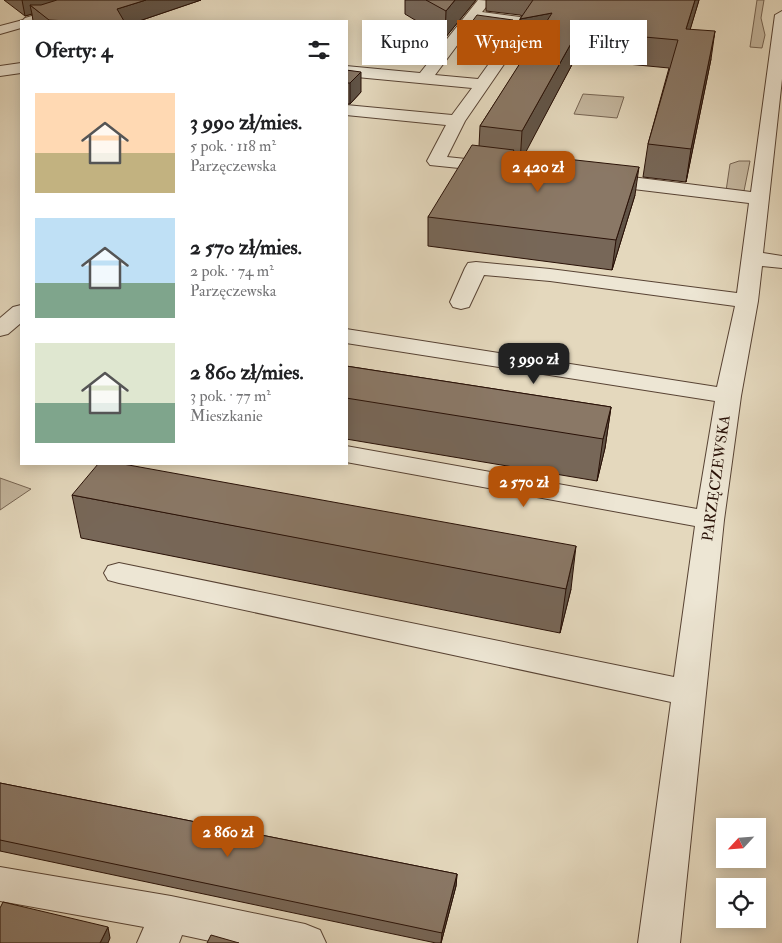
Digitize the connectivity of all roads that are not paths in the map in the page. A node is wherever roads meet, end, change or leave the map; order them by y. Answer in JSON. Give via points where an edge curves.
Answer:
{"nodes":[{"id":1,"x":77,"y":0,"type":"edge"},
{"id":2,"x":485,"y":0,"type":"edge"},
{"id":3,"x":91,"y":1,"type":"edge"},
{"id":4,"x":43,"y":6,"type":"edge"},
{"id":5,"x":782,"y":15,"type":"edge"},
{"id":6,"x":474,"y":16,"type":"junction"},
{"id":7,"x":33,"y":20,"type":"edge"},
{"id":8,"x":782,"y":21,"type":"edge"},
{"id":9,"x":20,"y":24,"type":"edge"},
{"id":10,"x":0,"y":30,"type":"edge"},
{"id":11,"x":348,"y":71,"type":"edge"},
{"id":12,"x":425,"y":78,"type":"junction"},
{"id":13,"x":482,"y":84,"type":"junction"},
{"id":14,"x":776,"y":106,"type":"edge"},
{"id":15,"x":348,"y":110,"type":"edge"},
{"id":16,"x":457,"y":122,"type":"junction"},
{"id":17,"x":774,"y":141,"type":"edge"},
{"id":18,"x":510,"y":169,"type":"edge"},
{"id":19,"x":578,"y":176,"type":"edge"},
{"id":20,"x":760,"y":199,"type":"junction"},
{"id":21,"x":753,"y":258,"type":"junction"},
{"id":22,"x":782,"y":262,"type":"edge"},
{"id":23,"x":747,"y":301,"type":"junction"},
{"id":24,"x":461,"y":302,"type":"dead end"},
{"id":25,"x":0,"y":305,"type":"edge"},
{"id":26,"x":20,"y":310,"type":"edge"},
{"id":27,"x":20,"y":311,"type":"edge"},
{"id":28,"x":0,"y":329,"type":"edge"},
{"id":29,"x":348,"y":336,"type":"edge"},
{"id":30,"x":728,"y":396,"type":"junction"},
{"id":31,"x":348,"y":454,"type":"edge"},
{"id":32,"x":710,"y":520,"type":"junction"},
{"id":33,"x":119,"y":573,"type":"dead end"},
{"id":34,"x":688,"y":693,"type":"junction"},
{"id":35,"x":0,"y":884,"type":"edge"},
{"id":36,"x":164,"y":928,"type":"edge"},
{"id":37,"x":305,"y":943,"type":"edge"},
{"id":38,"x":659,"y":943,"type":"edge"}],
"edges":[{"from":1,"to":4,"type":"street"},
{"from":2,"to":6,"type":"street"},
{"from":3,"to":7,"type":"street"},
{"from":5,"to":8,"type":"street","name":"PARZĘCZEWSKA"},
{"from":6,"to":12,"type":"street"},
{"from":6,"to":13,"type":"street","via":[[514,20],[524,25]]},
{"from":8,"to":14,"type":"street","name":"PARZĘCZEWSKA"},
{"from":9,"to":10,"type":"street"},
{"from":11,"to":12,"type":"street"},
{"from":12,"to":13,"type":"street"},
{"from":13,"to":16,"type":"street"},
{"from":14,"to":17,"type":"street","name":"PARZĘCZEWSKA"},
{"from":15,"to":16,"type":"street"},
{"from":16,"to":18,"type":"street","via":[[436,161]]},
{"from":17,"to":20,"type":"street","name":"PARZĘCZEWSKA"},
{"from":19,"to":20,"type":"street"},
{"from":20,"to":21,"type":"street","name":"PARZĘCZEWSKA"},
{"from":21,"to":22,"type":"street"},
{"from":21,"to":23,"type":"street","name":"PARZĘCZEWSKA"},
{"from":23,"to":24,"type":"street","via":[[550,274],[476,268]]},
{"from":23,"to":30,"type":"street","name":"PARZĘCZEWSKA"},
{"from":25,"to":26,"type":"street"},
{"from":27,"to":28,"type":"street"},
{"from":29,"to":30,"type":"street"},
{"from":30,"to":32,"type":"street","name":"PARZĘCZEWSKA"},
{"from":31,"to":32,"type":"street"},
{"from":32,"to":34,"type":"street","name":"PARZĘCZEWSKA"},
{"from":33,"to":34,"type":"street"},
{"from":34,"to":38,"type":"street","name":"PARZĘCZEWSKA"},
{"from":35,"to":36,"type":"street"},
{"from":36,"to":37,"type":"street"}]}
